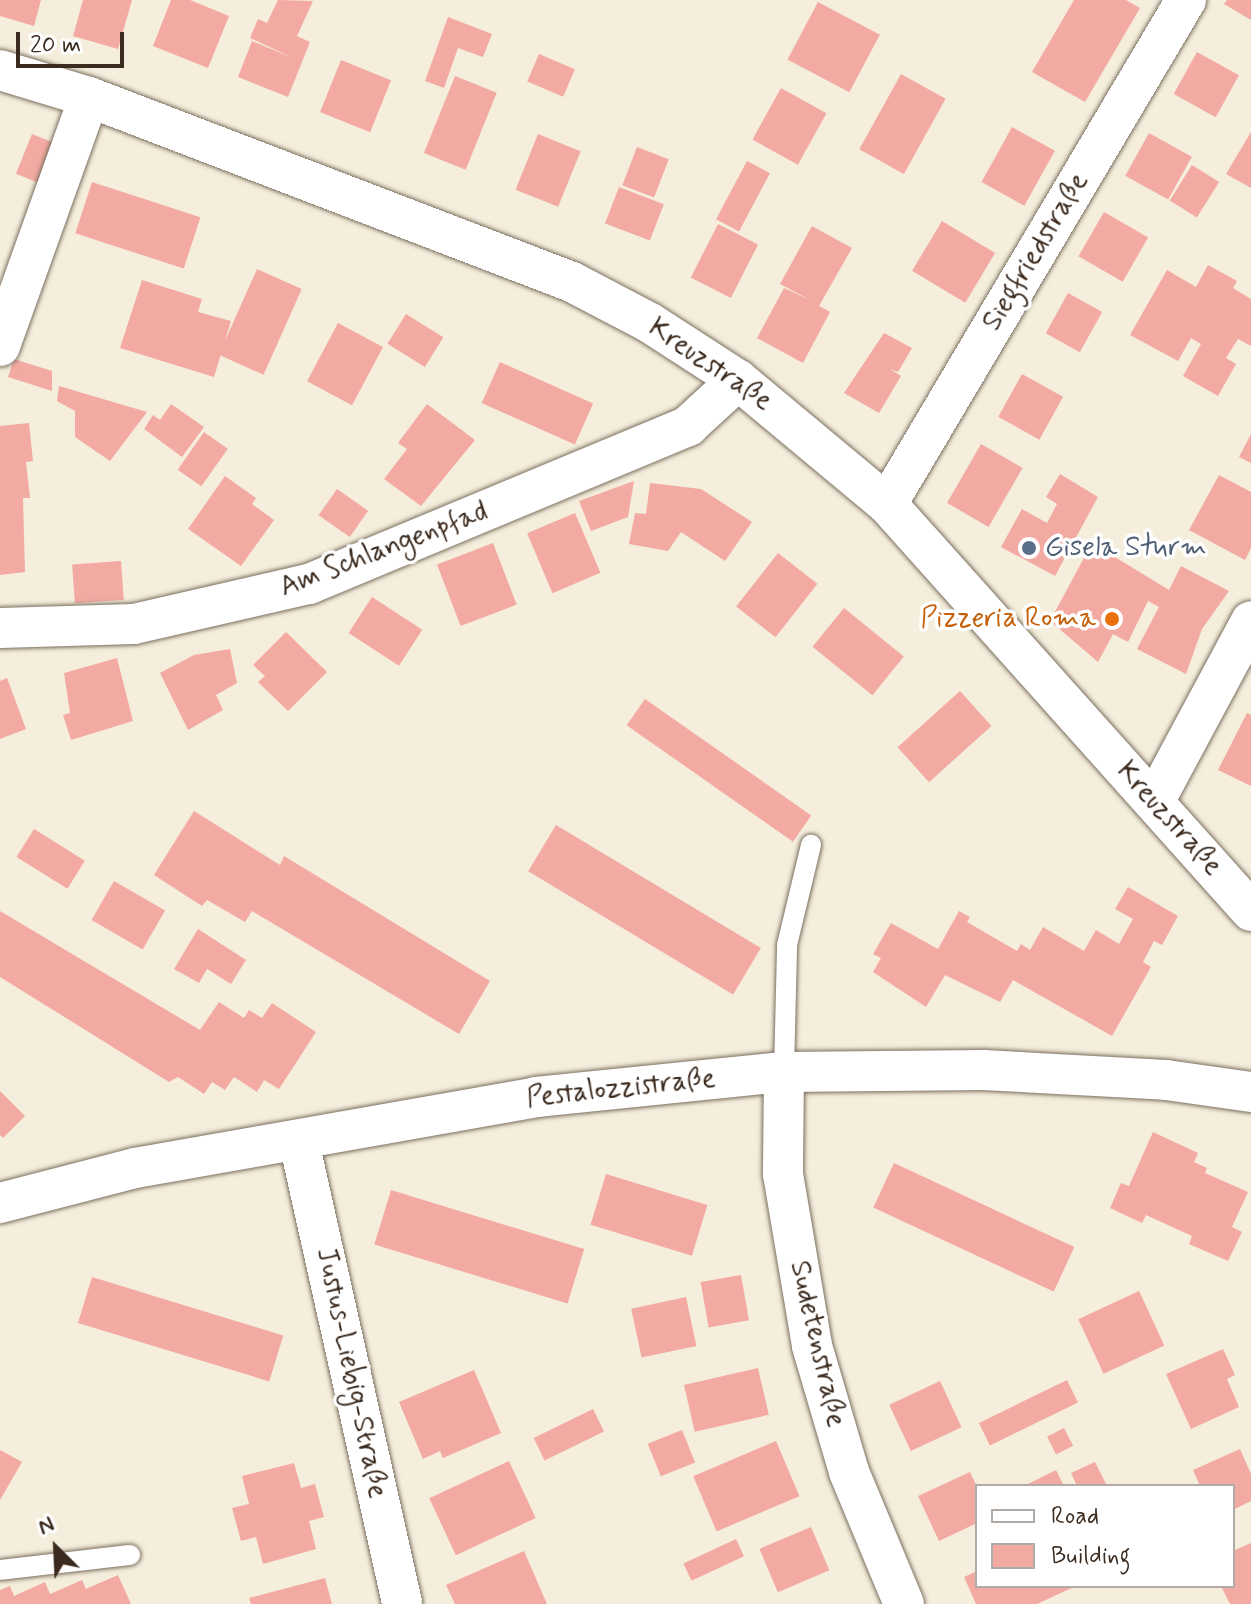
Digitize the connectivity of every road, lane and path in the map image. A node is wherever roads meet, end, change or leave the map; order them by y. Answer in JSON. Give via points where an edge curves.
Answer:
{"nodes":[{"id":1,"x":1186,"y":0,"type":"edge"},
{"id":2,"x":0,"y":70,"type":"edge"},
{"id":3,"x":89,"y":97,"type":"junction"},
{"id":4,"x":0,"y":346,"type":"edge"},
{"id":5,"x":738,"y":380,"type":"junction"},
{"id":6,"x":887,"y":504,"type":"junction"},
{"id":7,"x":1251,"y":621,"type":"edge"},
{"id":8,"x":0,"y":628,"type":"edge"},
{"id":9,"x":1154,"y":802,"type":"junction"},
{"id":10,"x":811,"y":845,"type":"dead end"},
{"id":11,"x":1251,"y":911,"type":"edge"},
{"id":12,"x":784,"y":1072,"type":"junction"},
{"id":13,"x":1251,"y":1092,"type":"edge"},
{"id":14,"x":299,"y":1142,"type":"junction"},
{"id":15,"x":0,"y":1203,"type":"edge"},
{"id":16,"x":130,"y":1555,"type":"dead end"},
{"id":17,"x":0,"y":1570,"type":"edge"},
{"id":18,"x":402,"y":1604,"type":"edge"},
{"id":19,"x":904,"y":1604,"type":"edge"}],
"edges":[{"from":1,"to":6,"type":"street","name":"Siegfriedstraße"},
{"from":2,"to":3,"type":"street","name":"Kreuzstraße"},
{"from":3,"to":4,"type":"street"},
{"from":3,"to":5,"type":"street","name":"Kreuzstraße","via":[[572,282],[650,323]]},
{"from":5,"to":6,"type":"street","name":"Kreuzstraße"},
{"from":5,"to":8,"type":"street","name":"Am Schlangenpfad","via":[[688,426],[309,584],[134,624]]},
{"from":6,"to":9,"type":"street","name":"Kreuzstraße"},
{"from":7,"to":9,"type":"street"},
{"from":9,"to":11,"type":"street","name":"Kreuzstraße"},
{"from":10,"to":12,"type":"lane","via":[[787,945]]},
{"from":12,"to":13,"type":"street","name":"Pestalozzistraße","via":[[998,1071],[1178,1081]]},
{"from":12,"to":14,"type":"street","name":"Pestalozzistraße","via":[[536,1097]]},
{"from":12,"to":19,"type":"street","name":"Sudetenstraße","via":[[783,1174],[812,1346],[849,1472]]},
{"from":14,"to":15,"type":"street","name":"Pestalozzistraße","via":[[135,1168]]},
{"from":14,"to":18,"type":"street","name":"Justus-Liebig-Straße"},
{"from":16,"to":17,"type":"lane"}]}
